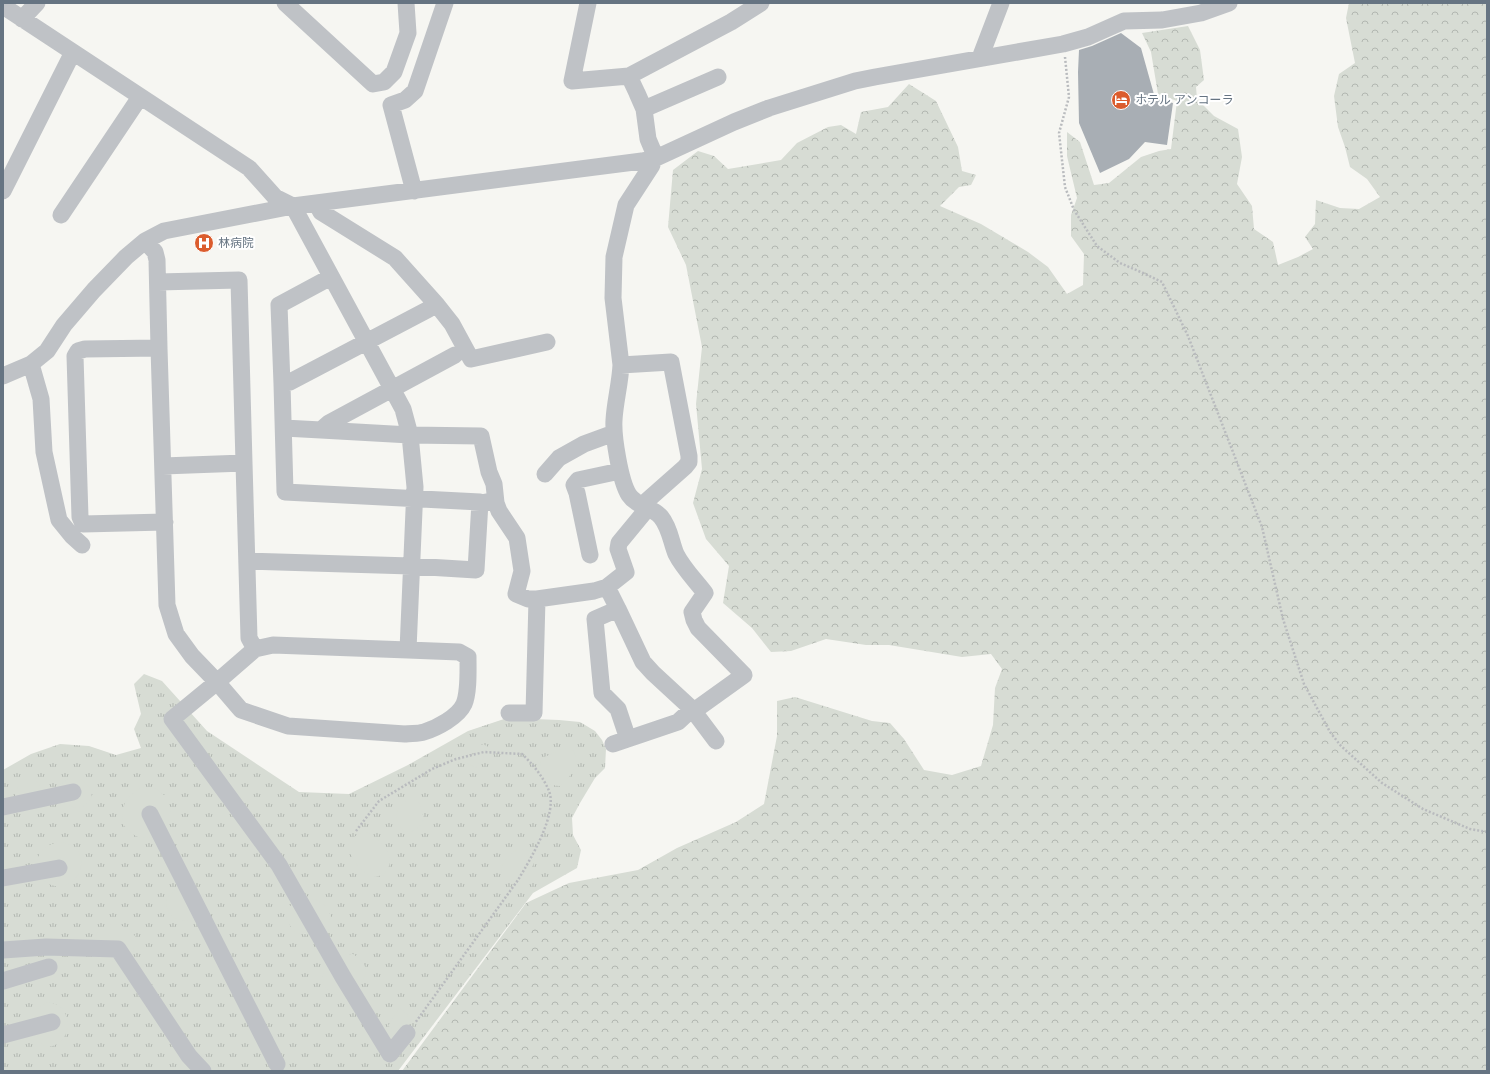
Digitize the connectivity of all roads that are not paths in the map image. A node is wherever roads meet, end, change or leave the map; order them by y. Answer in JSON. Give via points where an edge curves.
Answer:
{"nodes":[{"id":1,"x":37,"y":3,"type":"edge"},
{"id":2,"x":285,"y":3,"type":"edge"},
{"id":3,"x":406,"y":3,"type":"edge"},
{"id":4,"x":445,"y":3,"type":"edge"},
{"id":5,"x":588,"y":3,"type":"edge"},
{"id":6,"x":761,"y":3,"type":"edge"},
{"id":7,"x":1001,"y":3,"type":"edge"},
{"id":8,"x":1229,"y":3,"type":"edge"},
{"id":9,"x":3,"y":6,"type":"edge"},
{"id":10,"x":22,"y":19,"type":"junction"},
{"id":11,"x":73,"y":52,"type":"junction"},
{"id":12,"x":980,"y":58,"type":"junction"},
{"id":13,"x":628,"y":76,"type":"junction"},
{"id":14,"x":718,"y":77,"type":"dead end"},
{"id":15,"x":384,"y":82,"type":"junction"},
{"id":16,"x":140,"y":97,"type":"junction"},
{"id":17,"x":391,"y":106,"type":"junction"},
{"id":18,"x":644,"y":109,"type":"junction"},
{"id":19,"x":654,"y":158,"type":"junction"},
{"id":20,"x":3,"y":191,"type":"edge"},
{"id":21,"x":414,"y":191,"type":"junction"},
{"id":22,"x":316,"y":203,"type":"junction"},
{"id":23,"x":294,"y":206,"type":"junction"},
{"id":24,"x":61,"y":215,"type":"dead end"},
{"id":25,"x":146,"y":241,"type":"junction"},
{"id":26,"x":331,"y":276,"type":"junction"},
{"id":27,"x":158,"y":282,"type":"junction"},
{"id":28,"x":429,"y":309,"type":"dead end"},
{"id":29,"x":366,"y":342,"type":"junction"},
{"id":30,"x":547,"y":342,"type":"dead end"},
{"id":31,"x":159,"y":348,"type":"junction"},
{"id":32,"x":455,"y":355,"type":"dead end"},
{"id":33,"x":31,"y":364,"type":"junction"},
{"id":34,"x":621,"y":366,"type":"junction"},
{"id":35,"x":3,"y":376,"type":"edge"},
{"id":36,"x":282,"y":384,"type":"junction"},
{"id":37,"x":392,"y":389,"type":"junction"},
{"id":38,"x":284,"y":428,"type":"junction"},
{"id":39,"x":321,"y":430,"type":"junction"},
{"id":40,"x":614,"y":433,"type":"junction"},
{"id":41,"x":410,"y":434,"type":"junction"},
{"id":42,"x":244,"y":464,"type":"junction"},
{"id":43,"x":163,"y":466,"type":"junction"},
{"id":44,"x":620,"y":471,"type":"junction"},
{"id":45,"x":545,"y":474,"type":"dead end"},
{"id":46,"x":414,"y":498,"type":"junction"},
{"id":47,"x":488,"y":503,"type":"junction"},
{"id":48,"x":644,"y":507,"type":"junction"},
{"id":49,"x":165,"y":522,"type":"junction"},
{"id":50,"x":82,"y":545,"type":"dead end"},
{"id":51,"x":590,"y":555,"type":"dead end"},
{"id":52,"x":248,"y":561,"type":"junction"},
{"id":53,"x":411,"y":566,"type":"junction"},
{"id":54,"x":607,"y":587,"type":"junction"},
{"id":55,"x":537,"y":599,"type":"junction"},
{"id":56,"x":618,"y":609,"type":"junction"},
{"id":57,"x":255,"y":649,"type":"junction"},
{"id":58,"x":408,"y":650,"type":"junction"},
{"id":59,"x":217,"y":682,"type":"junction"},
{"id":60,"x":692,"y":709,"type":"junction"},
{"id":61,"x":509,"y":713,"type":"dead end"},
{"id":62,"x":716,"y":741,"type":"dead end"},
{"id":63,"x":73,"y":792,"type":"dead end"},
{"id":64,"x":3,"y":807,"type":"edge"},
{"id":65,"x":150,"y":814,"type":"dead end"},
{"id":66,"x":60,"y":868,"type":"dead end"},
{"id":67,"x":3,"y":878,"type":"edge"},
{"id":68,"x":3,"y":950,"type":"edge"},
{"id":69,"x":49,"y":967,"type":"dead end"},
{"id":70,"x":3,"y":981,"type":"edge"},
{"id":71,"x":52,"y":1022,"type":"dead end"},
{"id":72,"x":408,"y":1034,"type":"road end"},
{"id":73,"x":3,"y":1035,"type":"edge"},
{"id":74,"x":277,"y":1064,"type":"dead end"},
{"id":75,"x":203,"y":1071,"type":"edge"}],
"edges":[{"from":1,"to":10,"type":"street"},
{"from":2,"to":15,"type":"street","via":[[373,84]]},
{"from":3,"to":15,"type":"street","via":[[408,33],[394,72]]},
{"from":4,"to":17,"type":"street","via":[[415,90],[404,100]]},
{"from":5,"to":13,"type":"street","via":[[572,81]]},
{"from":6,"to":13,"type":"street","via":[[731,22]]},
{"from":7,"to":12,"type":"street"},
{"from":8,"to":12,"type":"street","via":[[1201,13],[1162,20],[1124,21],[1088,37],[1064,44]]},
{"from":9,"to":10,"type":"street"},
{"from":10,"to":11,"type":"street"},
{"from":11,"to":16,"type":"street"},
{"from":11,"to":20,"type":"street"},
{"from":12,"to":19,"type":"street","via":[[855,81],[769,108]]},
{"from":13,"to":18,"type":"street"},
{"from":14,"to":18,"type":"street"},
{"from":15,"to":17,"type":"street"},
{"from":16,"to":23,"type":"street","via":[[249,168],[276,197]]},
{"from":16,"to":24,"type":"street"},
{"from":17,"to":21,"type":"street"},
{"from":18,"to":19,"type":"street","via":[[648,139]]},
{"from":19,"to":21,"type":"street"},
{"from":19,"to":34,"type":"street","via":[[626,205],[614,256],[613,298]]},
{"from":21,"to":22,"type":"street"},
{"from":22,"to":23,"type":"street"},
{"from":22,"to":30,"type":"street","via":[[321,212],[395,258],[452,324],[471,359]]},
{"from":23,"to":25,"type":"street","via":[[164,231]]},
{"from":23,"to":26,"type":"street"},
{"from":25,"to":27,"type":"street","via":[[155,252]]},
{"from":25,"to":33,"type":"street","via":[[126,257],[94,290],[64,325],[47,351]]},
{"from":26,"to":29,"type":"street"},
{"from":26,"to":36,"type":"street","via":[[279,305]]},
{"from":27,"to":31,"type":"street"},
{"from":27,"to":42,"type":"street","via":[[239,280]]},
{"from":28,"to":29,"type":"street"},
{"from":29,"to":36,"type":"street"},
{"from":29,"to":37,"type":"street"},
{"from":31,"to":43,"type":"street"},
{"from":31,"to":49,"type":"street","via":[[85,349],[78,351],[75,356],[80,517],[83,524]]},
{"from":32,"to":37,"type":"street"},
{"from":33,"to":35,"type":"street"},
{"from":33,"to":50,"type":"street","via":[[41,399],[44,452],[59,520]]},
{"from":34,"to":40,"type":"street"},
{"from":34,"to":48,"type":"street","via":[[671,362],[689,456],[689,462],[685,467]]},
{"from":36,"to":38,"type":"street"},
{"from":37,"to":39,"type":"street","via":[[328,423]]},
{"from":37,"to":41,"type":"street","via":[[403,409]]},
{"from":38,"to":39,"type":"street"},
{"from":38,"to":46,"type":"street","via":[[285,492]]},
{"from":39,"to":41,"type":"street"},
{"from":40,"to":44,"type":"street"},
{"from":40,"to":45,"type":"street","via":[[584,444],[559,458]]},
{"from":41,"to":46,"type":"street"},
{"from":41,"to":47,"type":"street","via":[[481,436],[494,484]]},
{"from":42,"to":43,"type":"street"},
{"from":42,"to":52,"type":"street"},
{"from":43,"to":49,"type":"street"},
{"from":44,"to":48,"type":"street","via":[[629,495]]},
{"from":44,"to":51,"type":"street","via":[[578,480],[574,485]]},
{"from":46,"to":47,"type":"street"},
{"from":46,"to":53,"type":"street"},
{"from":47,"to":53,"type":"street","via":[[476,570]]},
{"from":47,"to":55,"type":"street","via":[[499,511],[517,538],[522,571],[516,594],[528,599]]},
{"from":48,"to":54,"type":"street","via":[[619,543],[618,549],[626,572]]},
{"from":48,"to":60,"type":"street","via":[[661,517],[676,553],[705,593],[692,612],[698,628],[744,675],[703,705]]},
{"from":49,"to":59,"type":"street","via":[[167,605],[176,634],[192,656]]},
{"from":52,"to":53,"type":"street"},
{"from":52,"to":57,"type":"street","via":[[249,638]]},
{"from":53,"to":58,"type":"street"},
{"from":54,"to":55,"type":"street"},
{"from":54,"to":56,"type":"street"},
{"from":55,"to":61,"type":"street","via":[[534,714]]},
{"from":56,"to":60,"type":"street","via":[[643,662]]},
{"from":56,"to":60,"type":"street","via":[[595,619],[602,694],[618,709],[620,741],[678,722]]},
{"from":57,"to":58,"type":"street","via":[[273,645]]},
{"from":57,"to":59,"type":"street"},
{"from":58,"to":59,"type":"street","via":[[459,652],[468,657],[464,704],[439,727],[422,733],[288,726],[241,710]]},
{"from":59,"to":72,"type":"street","via":[[172,719],[279,865],[390,1054]]},
{"from":60,"to":62,"type":"street"},
{"from":63,"to":64,"type":"street"},
{"from":65,"to":74,"type":"street"},
{"from":66,"to":67,"type":"street"},
{"from":68,"to":75,"type":"street","via":[[46,947],[118,948],[189,1056]]},
{"from":69,"to":70,"type":"street"},
{"from":71,"to":73,"type":"street"}]}
